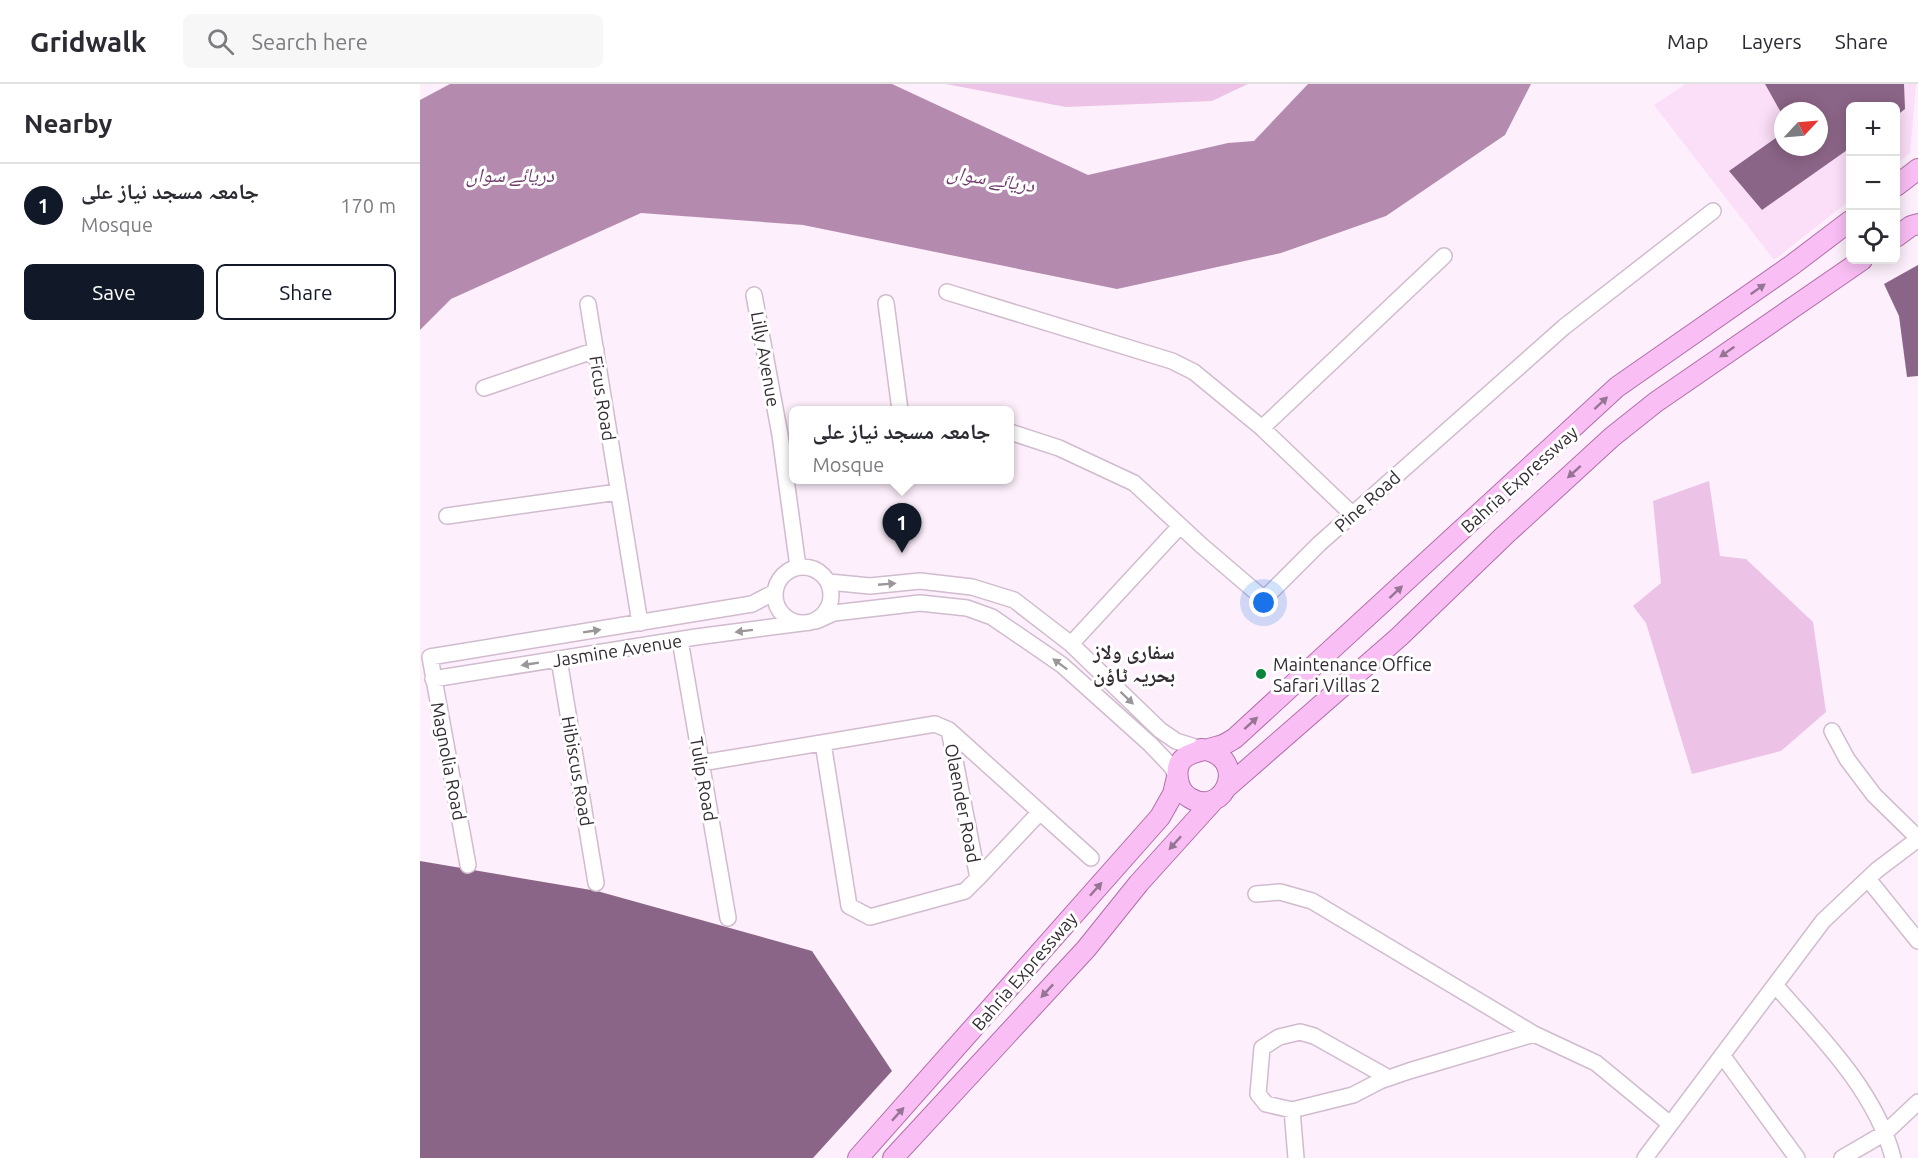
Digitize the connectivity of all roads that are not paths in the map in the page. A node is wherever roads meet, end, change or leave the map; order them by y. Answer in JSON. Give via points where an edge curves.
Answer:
{"nodes":[{"id":1,"x":1918,"y":169,"type":"edge"},
{"id":2,"x":1900,"y":183,"type":"edge"},
{"id":3,"x":1713,"y":211,"type":"dead end"},
{"id":4,"x":1846,"y":224,"type":"edge"},
{"id":5,"x":1918,"y":224,"type":"edge"},
{"id":6,"x":1900,"y":234,"type":"edge"},
{"id":7,"x":1444,"y":255,"type":"dead end"},
{"id":8,"x":1856,"y":264,"type":"edge"},
{"id":9,"x":947,"y":292,"type":"dead end"},
{"id":10,"x":754,"y":295,"type":"dead end"},
{"id":11,"x":886,"y":303,"type":"dead end"},
{"id":12,"x":588,"y":304,"type":"dead end"},
{"id":13,"x":596,"y":350,"type":"junction"},
{"id":14,"x":484,"y":388,"type":"dead end"},
{"id":15,"x":899,"y":406,"type":"edge"},
{"id":16,"x":1262,"y":428,"type":"junction"},
{"id":17,"x":1014,"y":433,"type":"edge"},
{"id":18,"x":787,"y":434,"type":"edge"},
{"id":19,"x":789,"y":458,"type":"edge"},
{"id":20,"x":791,"y":484,"type":"edge"},
{"id":21,"x":618,"y":492,"type":"junction"},
{"id":22,"x":1352,"y":514,"type":"junction"},
{"id":23,"x":447,"y":516,"type":"dead end"},
{"id":24,"x":1180,"y":526,"type":"junction"},
{"id":25,"x":798,"y":567,"type":"junction"},
{"id":26,"x":829,"y":582,"type":"junction"},
{"id":27,"x":775,"y":592,"type":"junction"},
{"id":28,"x":809,"y":622,"type":"junction"},
{"id":29,"x":640,"y":623,"type":"junction"},
{"id":30,"x":681,"y":640,"type":"junction"},
{"id":31,"x":1071,"y":644,"type":"junction"},
{"id":32,"x":430,"y":657,"type":"joint"},
{"id":33,"x":559,"y":659,"type":"junction"},
{"id":34,"x":433,"y":680,"type":"junction"},
{"id":35,"x":949,"y":730,"type":"junction"},
{"id":36,"x":1832,"y":731,"type":"dead end"},
{"id":37,"x":823,"y":743,"type":"junction"},
{"id":38,"x":1201,"y":749,"type":"junction"},
{"id":39,"x":701,"y":763,"type":"junction"},
{"id":40,"x":1177,"y":777,"type":"junction"},
{"id":41,"x":1220,"y":794,"type":"junction"},
{"id":42,"x":1040,"y":812,"type":"junction"},
{"id":43,"x":1918,"y":838,"type":"edge"},
{"id":44,"x":1091,"y":858,"type":"dead end"},
{"id":45,"x":468,"y":865,"type":"dead end"},
{"id":46,"x":978,"y":878,"type":"junction"},
{"id":47,"x":1868,"y":879,"type":"junction"},
{"id":48,"x":596,"y":883,"type":"dead end"},
{"id":49,"x":1256,"y":894,"type":"dead end"},
{"id":50,"x":728,"y":918,"type":"dead end"},
{"id":51,"x":1918,"y":941,"type":"edge"},
{"id":52,"x":1775,"y":985,"type":"junction"},
{"id":53,"x":1534,"y":1034,"type":"junction"},
{"id":54,"x":1722,"y":1054,"type":"junction"},
{"id":55,"x":1389,"y":1078,"type":"junction"},
{"id":56,"x":1918,"y":1102,"type":"edge"},
{"id":57,"x":1292,"y":1110,"type":"junction"},
{"id":58,"x":1670,"y":1124,"type":"junction"},
{"id":59,"x":1885,"y":1132,"type":"junction"},
{"id":60,"x":858,"y":1158,"type":"edge"},
{"id":61,"x":893,"y":1158,"type":"edge"},
{"id":62,"x":1296,"y":1158,"type":"edge"},
{"id":63,"x":1645,"y":1158,"type":"edge"},
{"id":64,"x":1797,"y":1158,"type":"edge"},
{"id":65,"x":1842,"y":1158,"type":"edge"},
{"id":66,"x":1893,"y":1158,"type":"edge"}],
"edges":[{"from":1,"to":2,"type":"main road"},
{"from":3,"to":22,"type":"street","name":"Pine Road","via":[[1564,327]]},
{"from":38,"to":4,"type":"main road","name":"Bahria Expressway","one_way":true,"via":[[1235,738],[1617,387]]},
{"from":5,"to":6,"type":"main road"},
{"from":7,"to":16,"type":"street"},
{"from":8,"to":41,"type":"main road","name":"Bahria Expressway","one_way":true,"via":[[1656,402],[1612,437],[1399,637]]},
{"from":9,"to":16,"type":"street","via":[[1172,361],[1194,372]]},
{"from":10,"to":18,"type":"street","name":"Lilly Avenue"},
{"from":11,"to":15,"type":"street"},
{"from":12,"to":13,"type":"street","name":"Ficus Road"},
{"from":13,"to":14,"type":"street"},
{"from":13,"to":21,"type":"street","name":"Ficus Road"},
{"from":16,"to":22,"type":"street"},
{"from":17,"to":24,"type":"street","name":"Pine Road","via":[[1059,448],[1134,483]]},
{"from":18,"to":19,"type":"street","name":"Lilly Avenue"},
{"from":20,"to":25,"type":"street","name":"Lilly Avenue"},
{"from":21,"to":23,"type":"street"},
{"from":21,"to":29,"type":"street","name":"Ficus Road"},
{"from":22,"to":24,"type":"street","name":"Pine Road","via":[[1264,598]]},
{"from":24,"to":31,"type":"street"},
{"from":25,"to":26,"type":"street","via":[[819,571]]},
{"from":25,"to":27,"type":"street","via":[[780,579]]},
{"from":26,"to":28,"type":"street","via":[[832,597],[827,611]]},
{"from":26,"to":31,"type":"street","one_way":true,"via":[[870,586],[920,581],[972,587],[1014,600]]},
{"from":27,"to":28,"type":"street","via":[[778,607],[787,618]]},
{"from":27,"to":29,"type":"street","name":"Jasmine Avenue","via":[[752,604]]},
{"from":28,"to":30,"type":"street","name":"Jasmine Avenue","one_way":true},
{"from":40,"to":28,"type":"street","name":"Jasmine Avenue","one_way":true,"via":[[1158,752],[1062,665],[992,617],[967,608],[920,603],[844,612]]},
{"from":32,"to":29,"type":"street","name":"Jasmine Avenue","one_way":true},
{"from":30,"to":33,"type":"street","name":"Jasmine Avenue"},
{"from":30,"to":39,"type":"street","name":"Tulip Road"},
{"from":31,"to":38,"type":"street","one_way":true,"via":[[1160,730],[1176,741]]},
{"from":32,"to":34,"type":"street","name":"Magnolia Road"},
{"from":33,"to":34,"type":"street","name":"Jasmine Avenue","one_way":true},
{"from":33,"to":48,"type":"street","name":"Hibiscus Road"},
{"from":34,"to":45,"type":"street","name":"Magnolia Road"},
{"from":35,"to":37,"type":"street","name":"Olaender Road","via":[[935,724]]},
{"from":35,"to":42,"type":"street"},
{"from":35,"to":46,"type":"street","name":"Olaender Road"},
{"from":36,"to":43,"type":"street","via":[[1874,795]]},
{"from":37,"to":39,"type":"street"},
{"from":37,"to":46,"type":"street","name":"Olaender Road","via":[[849,906],[870,917],[965,891]]},
{"from":38,"to":40,"type":"main road","via":[[1181,762]]},
{"from":38,"to":41,"type":"main road","via":[[1216,753],[1229,772]]},
{"from":39,"to":50,"type":"street","name":"Tulip Road"},
{"from":40,"to":41,"type":"main road","via":[[1180,787],[1194,800],[1204,802]]},
{"from":60,"to":40,"type":"main road","name":"Bahria Expressway","one_way":true,"via":[[1160,817]]},
{"from":41,"to":61,"type":"main road","name":"Bahria Expressway","one_way":true,"via":[[1139,883],[1086,949]]},
{"from":42,"to":44,"type":"street"},
{"from":42,"to":46,"type":"street"},
{"from":43,"to":47,"type":"street"},
{"from":47,"to":51,"type":"street"},
{"from":47,"to":52,"type":"street","via":[[1823,921]]},
{"from":49,"to":53,"type":"street","via":[[1280,892],[1312,901]]},
{"from":52,"to":54,"type":"street"},
{"from":52,"to":59,"type":"street","via":[[1852,1075]]},
{"from":53,"to":55,"type":"street"},
{"from":53,"to":58,"type":"street","via":[[1596,1063]]},
{"from":54,"to":58,"type":"street"},
{"from":54,"to":64,"type":"street"},
{"from":55,"to":57,"type":"street","via":[[1353,1095]]},
{"from":55,"to":57,"type":"street","via":[[1314,1036],[1300,1032],[1279,1037],[1263,1048],[1258,1094],[1266,1104]]},
{"from":56,"to":59,"type":"street"},
{"from":57,"to":62,"type":"street"},
{"from":58,"to":63,"type":"street"},
{"from":59,"to":65,"type":"street"},
{"from":59,"to":66,"type":"street"}]}
